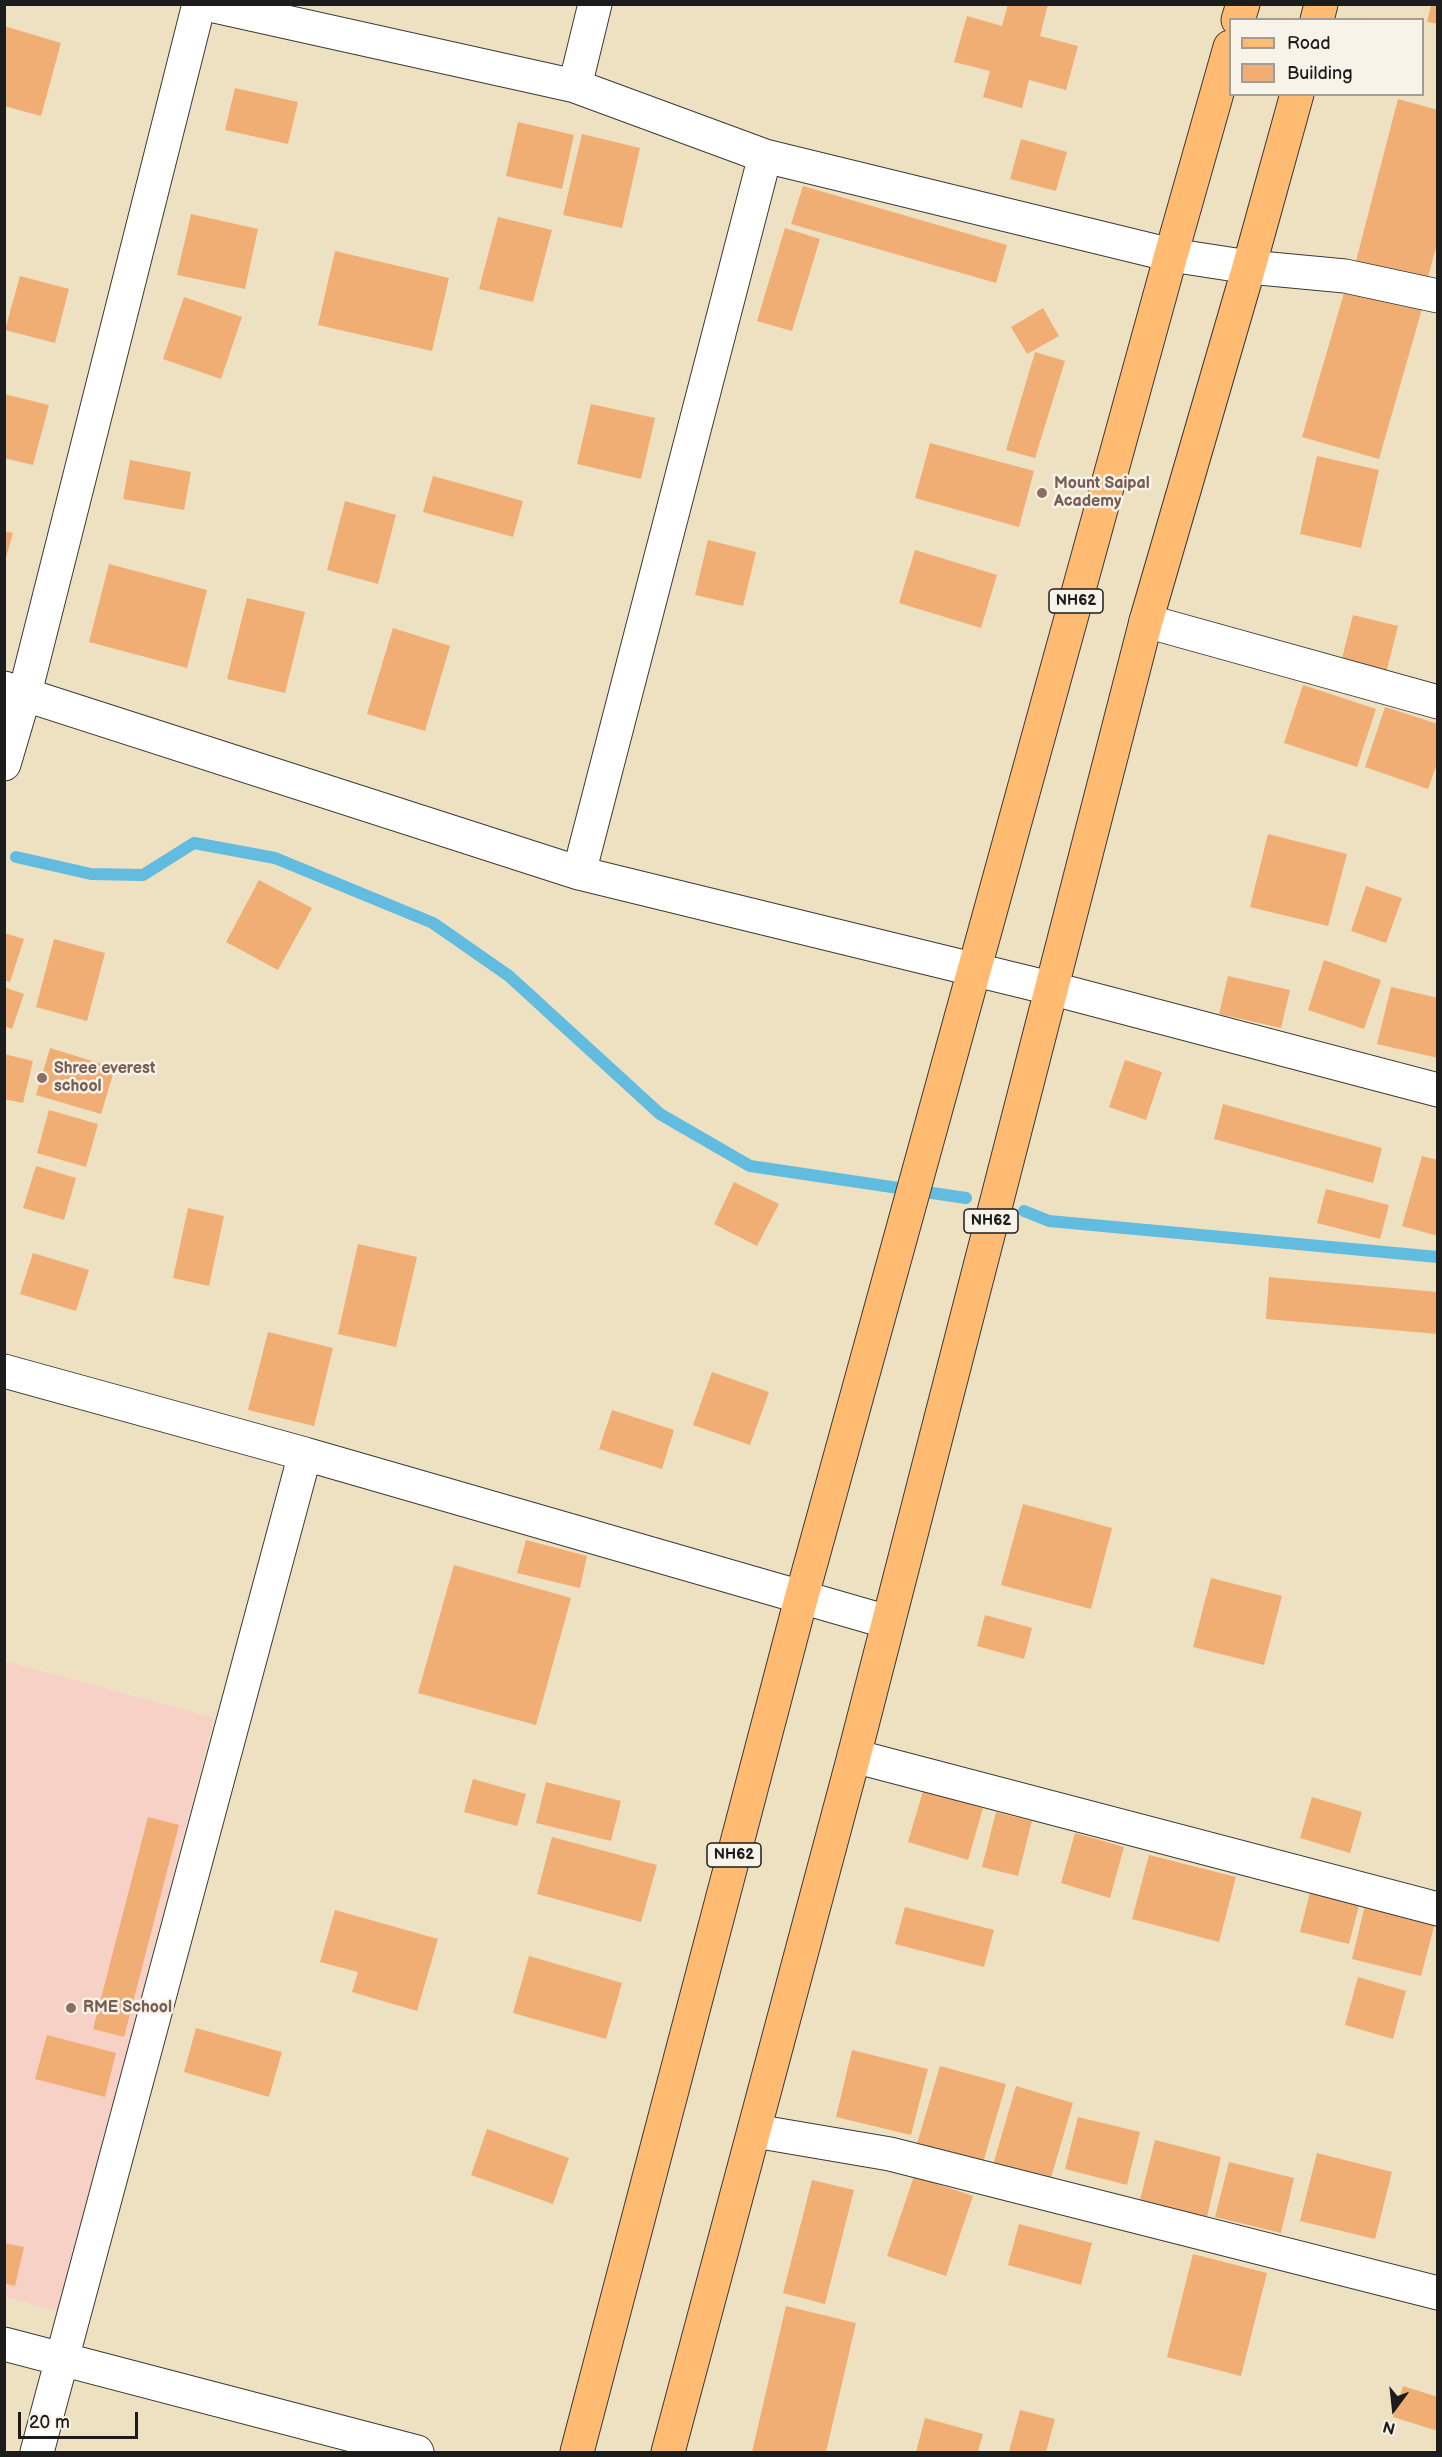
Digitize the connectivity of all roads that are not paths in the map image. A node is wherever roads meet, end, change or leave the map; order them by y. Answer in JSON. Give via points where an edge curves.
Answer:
{"nodes":[{"id":1,"x":199,"y":4,"type":"edge"},
{"id":2,"x":205,"y":4,"type":"edge"},
{"id":3,"x":595,"y":4,"type":"edge"},
{"id":4,"x":1229,"y":51,"type":"edge"},
{"id":5,"x":575,"y":86,"type":"junction"},
{"id":6,"x":1295,"y":96,"type":"edge"},
{"id":7,"x":765,"y":156,"type":"junction"},
{"id":8,"x":1171,"y":255,"type":"junction"},
{"id":9,"x":1249,"y":267,"type":"junction"},
{"id":10,"x":1437,"y":296,"type":"edge"},
{"id":11,"x":1146,"y":621,"type":"junction"},
{"id":12,"x":15,"y":691,"type":"edge"},
{"id":13,"x":1437,"y":702,"type":"edge"},
{"id":14,"x":4,"y":764,"type":"edge"},
{"id":15,"x":579,"y":873,"type":"junction"},
{"id":16,"x":976,"y":969,"type":"junction"},
{"id":17,"x":1050,"y":988,"type":"junction"},
{"id":18,"x":1437,"y":1090,"type":"edge"},
{"id":19,"x":4,"y":1371,"type":"edge"},
{"id":20,"x":305,"y":1454,"type":"junction"},
{"id":21,"x":801,"y":1599,"type":"junction"},
{"id":22,"x":888,"y":1622,"type":"junction"},
{"id":23,"x":854,"y":1756,"type":"junction"},
{"id":24,"x":1437,"y":1909,"type":"edge"},
{"id":25,"x":755,"y":2131,"type":"junction"},
{"id":26,"x":1437,"y":2293,"type":"edge"},
{"id":27,"x":4,"y":2344,"type":"edge"},
{"id":28,"x":62,"y":2359,"type":"junction"},
{"id":29,"x":37,"y":2452,"type":"edge"},
{"id":30,"x":417,"y":2452,"type":"edge"},
{"id":31,"x":577,"y":2452,"type":"edge"},
{"id":32,"x":669,"y":2452,"type":"edge"}],
"edges":[{"from":1,"to":12,"type":"street"},
{"from":2,"to":5,"type":"street"},
{"from":3,"to":5,"type":"street"},
{"from":4,"to":8,"type":"main road","number":"NH62"},
{"from":5,"to":7,"type":"street"},
{"from":6,"to":9,"type":"main road","number":"NH62"},
{"from":7,"to":8,"type":"street"},
{"from":7,"to":15,"type":"street"},
{"from":8,"to":9,"type":"street"},
{"from":8,"to":16,"type":"main road","number":"NH62"},
{"from":9,"to":10,"type":"street","via":[[1345,276]]},
{"from":9,"to":11,"type":"main road","number":"NH62"},
{"from":11,"to":13,"type":"street"},
{"from":11,"to":17,"type":"main road","number":"NH62"},
{"from":12,"to":14,"type":"street"},
{"from":12,"to":15,"type":"street"},
{"from":15,"to":16,"type":"street"},
{"from":16,"to":17,"type":"street"},
{"from":16,"to":21,"type":"main road","number":"NH62"},
{"from":17,"to":18,"type":"street"},
{"from":17,"to":22,"type":"main road","number":"NH62"},
{"from":19,"to":20,"type":"street"},
{"from":20,"to":21,"type":"street"},
{"from":20,"to":28,"type":"street"},
{"from":21,"to":22,"type":"street"},
{"from":21,"to":31,"type":"main road","number":"NH62"},
{"from":22,"to":23,"type":"main road","number":"NH62"},
{"from":23,"to":24,"type":"street"},
{"from":23,"to":25,"type":"main road","number":"NH62"},
{"from":25,"to":26,"type":"street","via":[[890,2154]]},
{"from":25,"to":32,"type":"main road","number":"NH62"},
{"from":27,"to":28,"type":"street"},
{"from":28,"to":29,"type":"street"},
{"from":28,"to":30,"type":"street"}]}
